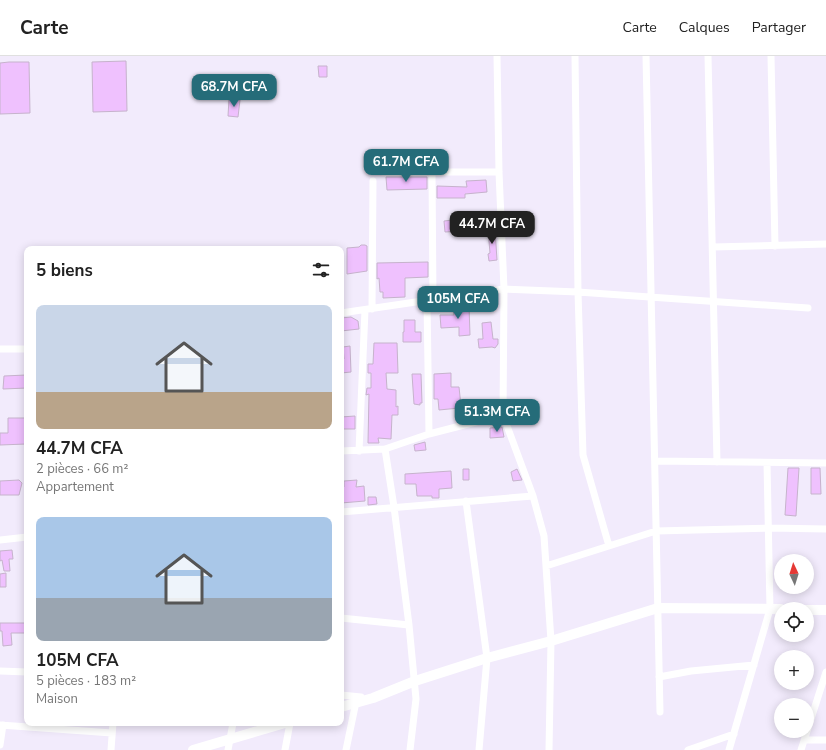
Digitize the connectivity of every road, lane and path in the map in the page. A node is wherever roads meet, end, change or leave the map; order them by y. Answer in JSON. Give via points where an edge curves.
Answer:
{"nodes":[{"id":1,"x":497,"y":56,"type":"edge"},
{"id":2,"x":575,"y":56,"type":"edge"},
{"id":3,"x":646,"y":56,"type":"edge"},
{"id":4,"x":708,"y":56,"type":"edge"},
{"id":5,"x":771,"y":56,"type":"edge"},
{"id":6,"x":383,"y":172,"type":"dead end"},
{"id":7,"x":432,"y":172,"type":"junction"},
{"id":8,"x":499,"y":172,"type":"junction"},
{"id":9,"x":373,"y":181,"type":"dead end"},
{"id":10,"x":826,"y":244,"type":"edge"},
{"id":11,"x":775,"y":246,"type":"junction"},
{"id":12,"x":713,"y":247,"type":"junction"},
{"id":13,"x":504,"y":289,"type":"junction"},
{"id":14,"x":578,"y":292,"type":"junction"},
{"id":15,"x":652,"y":296,"type":"junction"},
{"id":16,"x":430,"y":300,"type":"junction"},
{"id":17,"x":713,"y":301,"type":"junction"},
{"id":18,"x":808,"y":308,"type":"dead end"},
{"id":19,"x":368,"y":309,"type":"junction"},
{"id":20,"x":344,"y":313,"type":"edge"},
{"id":21,"x":24,"y":349,"type":"edge"},
{"id":22,"x":0,"y":350,"type":"edge"},
{"id":23,"x":503,"y":415,"type":"junction"},
{"id":24,"x":429,"y":434,"type":"junction"},
{"id":25,"x":385,"y":449,"type":"junction"},
{"id":26,"x":344,"y":451,"type":"edge"},
{"id":27,"x":359,"y":451,"type":"junction"},
{"id":28,"x":655,"y":461,"type":"junction"},
{"id":29,"x":717,"y":462,"type":"junction"},
{"id":30,"x":768,"y":463,"type":"junction"},
{"id":31,"x":826,"y":463,"type":"edge"},
{"id":32,"x":533,"y":496,"type":"junction"},
{"id":33,"x":466,"y":501,"type":"junction"},
{"id":34,"x":394,"y":507,"type":"junction"},
{"id":35,"x":344,"y":512,"type":"edge"},
{"id":36,"x":769,"y":528,"type":"junction"},
{"id":37,"x":826,"y":529,"type":"edge"},
{"id":38,"x":656,"y":531,"type":"junction"},
{"id":39,"x":24,"y":537,"type":"edge"},
{"id":40,"x":0,"y":540,"type":"edge"},
{"id":41,"x":609,"y":546,"type":"junction"},
{"id":42,"x":546,"y":566,"type":"junction"},
{"id":43,"x":658,"y":608,"type":"junction"},
{"id":44,"x":770,"y":609,"type":"junction"},
{"id":45,"x":774,"y":609,"type":"edge"},
{"id":46,"x":814,"y":610,"type":"edge"},
{"id":47,"x":826,"y":610,"type":"edge"},
{"id":48,"x":344,"y":618,"type":"edge"},
{"id":49,"x":409,"y":625,"type":"junction"},
{"id":50,"x":551,"y":641,"type":"junction"},
{"id":51,"x":488,"y":658,"type":"junction"},
{"id":52,"x":754,"y":665,"type":"junction"},
{"id":53,"x":0,"y":670,"type":"edge"},
{"id":54,"x":24,"y":672,"type":"edge"},
{"id":55,"x":826,"y":672,"type":"edge"},
{"id":56,"x":659,"y":677,"type":"junction"},
{"id":57,"x":825,"y":679,"type":"edge"},
{"id":58,"x":414,"y":682,"type":"junction"},
{"id":59,"x":344,"y":696,"type":"edge"},
{"id":60,"x":356,"y":700,"type":"junction"},
{"id":61,"x":344,"y":706,"type":"edge"},
{"id":62,"x":660,"y":712,"type":"dead end"},
{"id":63,"x":2,"y":725,"type":"edge"},
{"id":64,"x":113,"y":726,"type":"edge"},
{"id":65,"x":232,"y":726,"type":"edge"},
{"id":66,"x":275,"y":726,"type":"edge"},
{"id":67,"x":289,"y":726,"type":"edge"},
{"id":68,"x":112,"y":733,"type":"junction"},
{"id":69,"x":734,"y":734,"type":"junction"},
{"id":70,"x":231,"y":739,"type":"junction"},
{"id":71,"x":805,"y":740,"type":"junction"},
{"id":72,"x":826,"y":740,"type":"edge"},
{"id":73,"x":0,"y":745,"type":"edge"},
{"id":74,"x":111,"y":750,"type":"edge"},
{"id":75,"x":193,"y":750,"type":"edge"},
{"id":76,"x":228,"y":750,"type":"edge"},
{"id":77,"x":285,"y":750,"type":"edge"},
{"id":78,"x":346,"y":750,"type":"edge"},
{"id":79,"x":410,"y":750,"type":"edge"},
{"id":80,"x":479,"y":750,"type":"edge"},
{"id":81,"x":549,"y":750,"type":"edge"},
{"id":82,"x":688,"y":750,"type":"edge"},
{"id":83,"x":729,"y":750,"type":"edge"},
{"id":84,"x":802,"y":750,"type":"edge"}],
"edges":[{"from":1,"to":8,"type":"street"},
{"from":2,"to":14,"type":"street"},
{"from":3,"to":15,"type":"street"},
{"from":4,"to":12,"type":"street"},
{"from":5,"to":11,"type":"street"},
{"from":6,"to":7,"type":"street"},
{"from":7,"to":8,"type":"street"},
{"from":7,"to":16,"type":"street"},
{"from":8,"to":13,"type":"street"},
{"from":9,"to":19,"type":"street"},
{"from":10,"to":11,"type":"street"},
{"from":11,"to":12,"type":"street"},
{"from":12,"to":17,"type":"street"},
{"from":13,"to":14,"type":"street"},
{"from":13,"to":16,"type":"street"},
{"from":13,"to":23,"type":"street"},
{"from":14,"to":15,"type":"street"},
{"from":14,"to":41,"type":"street","via":[[582,455]]},
{"from":15,"to":17,"type":"street"},
{"from":15,"to":28,"type":"street"},
{"from":16,"to":19,"type":"street"},
{"from":16,"to":24,"type":"street"},
{"from":17,"to":18,"type":"street"},
{"from":17,"to":29,"type":"street"},
{"from":19,"to":20,"type":"street"},
{"from":19,"to":27,"type":"street"},
{"from":21,"to":22,"type":"street"},
{"from":23,"to":24,"type":"street"},
{"from":23,"to":32,"type":"street"},
{"from":24,"to":25,"type":"street"},
{"from":25,"to":27,"type":"street"},
{"from":25,"to":34,"type":"street"},
{"from":26,"to":27,"type":"street"},
{"from":28,"to":29,"type":"street"},
{"from":28,"to":38,"type":"street"},
{"from":29,"to":30,"type":"street"},
{"from":30,"to":31,"type":"street"},
{"from":30,"to":36,"type":"street"},
{"from":32,"to":33,"type":"street"},
{"from":32,"to":42,"type":"street","via":[[544,536]]},
{"from":33,"to":34,"type":"street"},
{"from":33,"to":51,"type":"street"},
{"from":34,"to":35,"type":"street"},
{"from":34,"to":49,"type":"street"},
{"from":36,"to":37,"type":"street"},
{"from":36,"to":38,"type":"street"},
{"from":36,"to":44,"type":"street"},
{"from":38,"to":41,"type":"street"},
{"from":38,"to":43,"type":"street"},
{"from":39,"to":40,"type":"street"},
{"from":41,"to":42,"type":"street"},
{"from":42,"to":50,"type":"street"},
{"from":43,"to":44,"type":"street"},
{"from":43,"to":50,"type":"street"},
{"from":43,"to":56,"type":"street"},
{"from":44,"to":45,"type":"street"},
{"from":44,"to":52,"type":"street"},
{"from":46,"to":47,"type":"street"},
{"from":48,"to":49,"type":"street"},
{"from":49,"to":58,"type":"street"},
{"from":50,"to":51,"type":"street"},
{"from":50,"to":81,"type":"street"},
{"from":51,"to":58,"type":"street"},
{"from":51,"to":80,"type":"street"},
{"from":52,"to":56,"type":"street"},
{"from":52,"to":69,"type":"street"},
{"from":53,"to":54,"type":"street"},
{"from":55,"to":57,"type":"street"},
{"from":56,"to":62,"type":"street"},
{"from":57,"to":71,"type":"street"},
{"from":58,"to":60,"type":"street","via":[[373,698]]},
{"from":58,"to":79,"type":"street","via":[[416,699]]},
{"from":59,"to":60,"type":"street"},
{"from":60,"to":61,"type":"street"},
{"from":60,"to":78,"type":"street"},
{"from":63,"to":68,"type":"street"},
{"from":63,"to":73,"type":"street"},
{"from":64,"to":68,"type":"street"},
{"from":65,"to":70,"type":"street"},
{"from":66,"to":70,"type":"street"},
{"from":67,"to":77,"type":"street"},
{"from":68,"to":74,"type":"street"},
{"from":69,"to":82,"type":"street"},
{"from":69,"to":83,"type":"street"},
{"from":70,"to":75,"type":"street"},
{"from":70,"to":76,"type":"street"},
{"from":71,"to":72,"type":"street"},
{"from":71,"to":84,"type":"street"}]}
